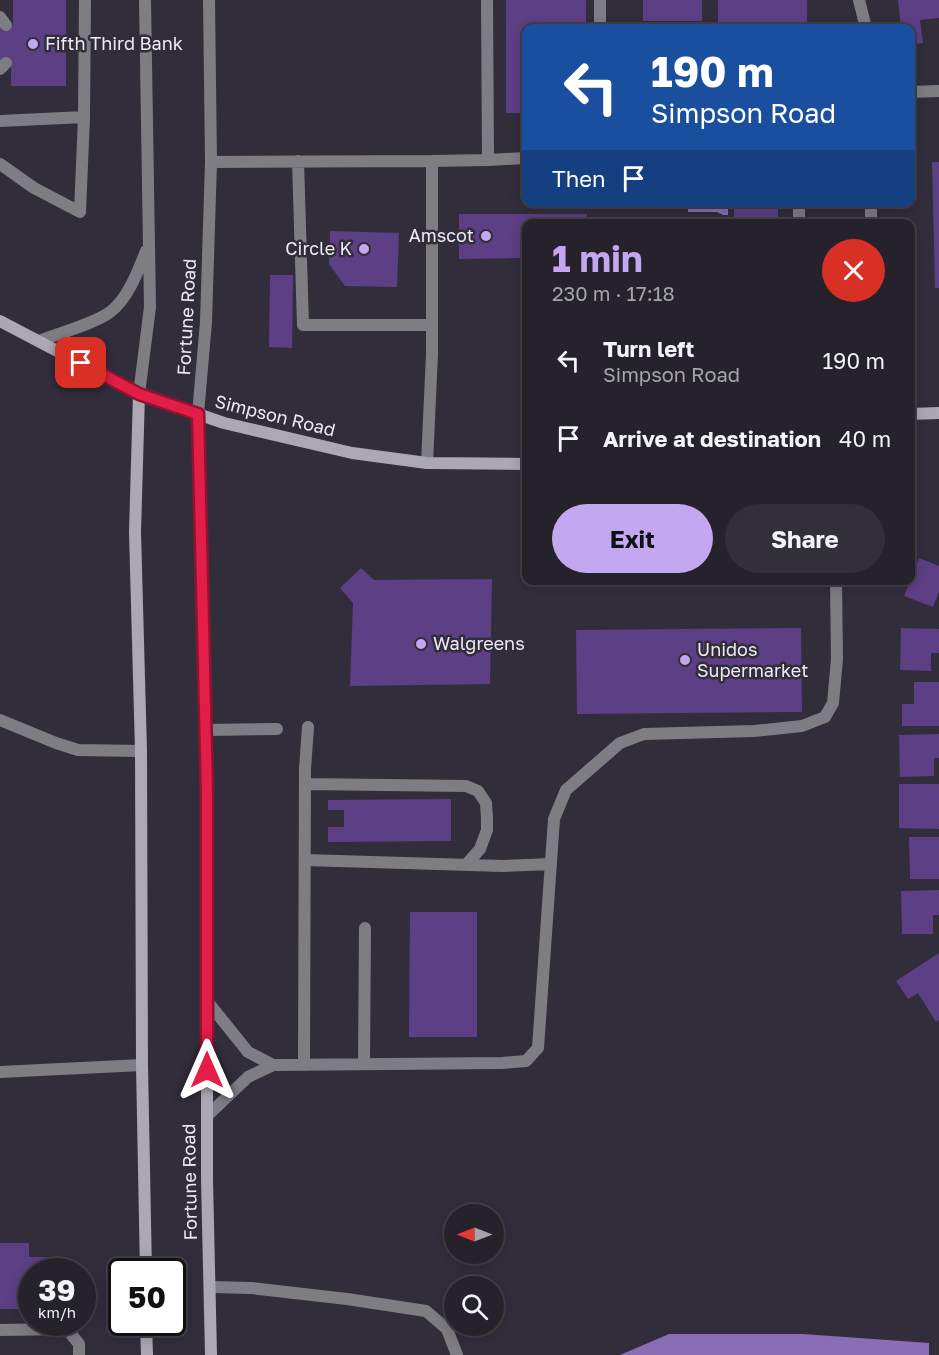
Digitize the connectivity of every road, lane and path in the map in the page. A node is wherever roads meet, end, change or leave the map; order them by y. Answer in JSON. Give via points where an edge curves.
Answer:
{"nodes":[{"id":1,"x":85,"y":0,"type":"edge"},
{"id":2,"x":145,"y":0,"type":"edge"},
{"id":3,"x":209,"y":0,"type":"edge"},
{"id":4,"x":488,"y":0,"type":"edge"},
{"id":5,"x":600,"y":0,"type":"edge"},
{"id":6,"x":859,"y":0,"type":"edge"},
{"id":7,"x":600,"y":24,"type":"edge"},
{"id":8,"x":865,"y":24,"type":"edge"},
{"id":9,"x":939,"y":91,"type":"edge"},
{"id":10,"x":915,"y":92,"type":"edge"},
{"id":11,"x":84,"y":117,"type":"junction"},
{"id":12,"x":0,"y":120,"type":"edge"},
{"id":13,"x":522,"y":158,"type":"edge"},
{"id":14,"x":488,"y":160,"type":"junction"},
{"id":15,"x":298,"y":161,"type":"junction"},
{"id":16,"x":432,"y":161,"type":"junction"},
{"id":17,"x":211,"y":162,"type":"junction"},
{"id":18,"x":0,"y":164,"type":"edge"},
{"id":19,"x":148,"y":244,"type":"junction"},
{"id":20,"x":0,"y":321,"type":"edge"},
{"id":21,"x":432,"y":325,"type":"junction"},
{"id":22,"x":39,"y":341,"type":"junction"},
{"id":23,"x":139,"y":394,"type":"junction"},
{"id":24,"x":198,"y":414,"type":"junction"},
{"id":25,"x":915,"y":414,"type":"edge"},
{"id":26,"x":939,"y":414,"type":"edge"},
{"id":27,"x":427,"y":463,"type":"junction"},
{"id":28,"x":522,"y":464,"type":"edge"},
{"id":29,"x":836,"y":585,"type":"edge"},
{"id":30,"x":0,"y":720,"type":"edge"},
{"id":31,"x":308,"y":727,"type":"dead end"},
{"id":32,"x":277,"y":729,"type":"dead end"},
{"id":33,"x":206,"y":730,"type":"junction"},
{"id":34,"x":141,"y":751,"type":"junction"},
{"id":35,"x":305,"y":784,"type":"junction"},
{"id":36,"x":305,"y":860,"type":"junction"},
{"id":37,"x":551,"y":864,"type":"junction"},
{"id":38,"x":466,"y":865,"type":"junction"},
{"id":39,"x":365,"y":928,"type":"dead end"},
{"id":40,"x":207,"y":1001,"type":"junction"},
{"id":41,"x":364,"y":1064,"type":"junction"},
{"id":42,"x":142,"y":1065,"type":"junction"},
{"id":43,"x":273,"y":1065,"type":"junction"},
{"id":44,"x":304,"y":1065,"type":"junction"},
{"id":45,"x":0,"y":1072,"type":"edge"},
{"id":46,"x":207,"y":1116,"type":"junction"},
{"id":47,"x":146,"y":1258,"type":"edge"},
{"id":48,"x":211,"y":1287,"type":"junction"},
{"id":49,"x":0,"y":1330,"type":"edge"},
{"id":50,"x":146,"y":1336,"type":"edge"},
{"id":51,"x":79,"y":1355,"type":"edge"},
{"id":52,"x":147,"y":1355,"type":"edge"},
{"id":53,"x":210,"y":1355,"type":"edge"},
{"id":54,"x":457,"y":1355,"type":"edge"}],
"edges":[{"from":1,"to":11,"type":"street"},
{"from":2,"to":19,"type":"street","name":"Fortune Road"},
{"from":3,"to":17,"type":"street","name":"Fortune Road"},
{"from":4,"to":14,"type":"street"},
{"from":5,"to":7,"type":"street"},
{"from":6,"to":8,"type":"street"},
{"from":9,"to":10,"type":"street"},
{"from":11,"to":12,"type":"street"},
{"from":11,"to":18,"type":"street","via":[[80,213]]},
{"from":13,"to":14,"type":"street"},
{"from":14,"to":16,"type":"street"},
{"from":15,"to":16,"type":"street"},
{"from":15,"to":17,"type":"street"},
{"from":15,"to":21,"type":"street","via":[[303,325]]},
{"from":16,"to":21,"type":"street"},
{"from":17,"to":24,"type":"street","name":"Fortune Road","via":[[206,322]]},
{"from":19,"to":22,"type":"street","via":[[132,285],[110,312]]},
{"from":19,"to":23,"type":"street","name":"Fortune Road","via":[[150,307]]},
{"from":20,"to":22,"type":"main road","name":"Simpson Road"},
{"from":21,"to":27,"type":"street"},
{"from":22,"to":23,"type":"main road","name":"Simpson Road"},
{"from":23,"to":24,"type":"main road","name":"Simpson Road"},
{"from":23,"to":34,"type":"main road","name":"Fortune Road","via":[[135,532]]},
{"from":24,"to":27,"type":"main road","name":"Simpson Road","via":[[352,453]]},
{"from":24,"to":33,"type":"main road","name":"Fortune Road"},
{"from":25,"to":26,"type":"main road"},
{"from":27,"to":28,"type":"main road","name":"Simpson Road"},
{"from":29,"to":37,"type":"street","via":[[837,659],[833,703],[825,717],[802,726],[644,734],[620,743],[566,790],[554,819]]},
{"from":30,"to":34,"type":"street","via":[[78,750]]},
{"from":31,"to":35,"type":"street"},
{"from":32,"to":33,"type":"street"},
{"from":33,"to":40,"type":"main road","name":"Fortune Road"},
{"from":34,"to":42,"type":"main road","name":"Fortune Road"},
{"from":35,"to":36,"type":"street"},
{"from":35,"to":38,"type":"street","via":[[466,786],[478,791],[486,803],[487,830],[480,849]]},
{"from":36,"to":38,"type":"street"},
{"from":36,"to":44,"type":"street"},
{"from":37,"to":38,"type":"street"},
{"from":37,"to":41,"type":"street","via":[[538,1048],[526,1061]]},
{"from":39,"to":41,"type":"street"},
{"from":40,"to":43,"type":"street","via":[[248,1052]]},
{"from":40,"to":46,"type":"main road","name":"Fortune Road"},
{"from":41,"to":44,"type":"street"},
{"from":42,"to":45,"type":"street"},
{"from":42,"to":47,"type":"main road","name":"Fortune Road"},
{"from":43,"to":44,"type":"street"},
{"from":43,"to":46,"type":"street","via":[[248,1077]]},
{"from":46,"to":48,"type":"main road","name":"Fortune Road"},
{"from":48,"to":53,"type":"main road","name":"Fortune Road"},
{"from":48,"to":54,"type":"street","via":[[252,1288],[426,1311],[447,1329]]},
{"from":49,"to":51,"type":"street","via":[[67,1329],[79,1344]]},
{"from":50,"to":52,"type":"main road"}]}
